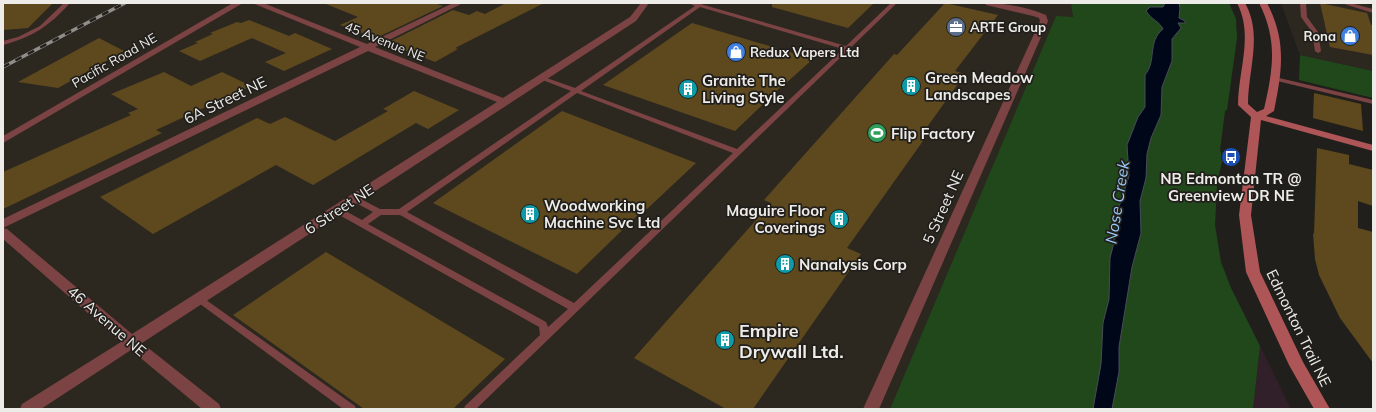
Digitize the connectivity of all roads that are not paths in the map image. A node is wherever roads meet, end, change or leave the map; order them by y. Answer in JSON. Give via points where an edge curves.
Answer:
{"nodes":[{"id":1,"x":68,"y":3,"type":"edge"},
{"id":2,"x":239,"y":3,"type":"edge"},
{"id":3,"x":256,"y":3,"type":"edge"},
{"id":4,"x":459,"y":3,"type":"edge"},
{"id":5,"x":645,"y":3,"type":"edge"},
{"id":6,"x":691,"y":3,"type":"edge"},
{"id":7,"x":894,"y":3,"type":"edge"},
{"id":8,"x":1241,"y":3,"type":"edge"},
{"id":9,"x":1263,"y":3,"type":"edge"},
{"id":10,"x":1303,"y":3,"type":"edge"},
{"id":11,"x":1344,"y":3,"type":"edge"},
{"id":12,"x":995,"y":4,"type":"edge"},
{"id":13,"x":699,"y":6,"type":"junction"},
{"id":14,"x":1373,"y":11,"type":"edge"},
{"id":15,"x":3,"y":43,"type":"edge"},
{"id":16,"x":368,"y":48,"type":"junction"},
{"id":17,"x":847,"y":48,"type":"junction"},
{"id":18,"x":1318,"y":51,"type":"dead end"},
{"id":19,"x":542,"y":78,"type":"junction"},
{"id":20,"x":1275,"y":79,"type":"junction"},
{"id":21,"x":576,"y":91,"type":"junction"},
{"id":22,"x":505,"y":102,"type":"junction"},
{"id":23,"x":1373,"y":102,"type":"edge"},
{"id":24,"x":1256,"y":116,"type":"junction"},
{"id":25,"x":3,"y":140,"type":"edge"},
{"id":26,"x":1373,"y":148,"type":"edge"},
{"id":27,"x":738,"y":152,"type":"junction"},
{"id":28,"x":354,"y":199,"type":"junction"},
{"id":29,"x":337,"y":210,"type":"junction"},
{"id":30,"x":379,"y":212,"type":"junction"},
{"id":31,"x":401,"y":212,"type":"junction"},
{"id":32,"x":3,"y":224,"type":"edge"},
{"id":33,"x":362,"y":224,"type":"junction"},
{"id":34,"x":3,"y":232,"type":"edge"},
{"id":35,"x":199,"y":299,"type":"junction"},
{"id":36,"x":575,"y":308,"type":"junction"},
{"id":37,"x":545,"y":336,"type":"junction"},
{"id":38,"x":132,"y":343,"type":"junction"},
{"id":39,"x":28,"y":409,"type":"edge"},
{"id":40,"x":213,"y":409,"type":"edge"},
{"id":41,"x":352,"y":409,"type":"edge"},
{"id":42,"x":469,"y":409,"type":"edge"},
{"id":43,"x":871,"y":409,"type":"edge"},
{"id":44,"x":1322,"y":409,"type":"edge"}],
"edges":[{"from":1,"to":15,"type":"lane","via":[[42,27]]},
{"from":2,"to":25,"type":"street","name":"Pacific Road NE"},
{"from":3,"to":16,"type":"street","name":"45 Avenue NE"},
{"from":4,"to":16,"type":"street","name":"6A Street NE"},
{"from":5,"to":19,"type":"street","name":"6 Street NE","via":[[633,19]]},
{"from":6,"to":13,"type":"lane"},
{"from":7,"to":17,"type":"lane"},
{"from":8,"to":24,"type":"main road","via":[[1250,24],[1243,105]]},
{"from":9,"to":20,"type":"main road","via":[[1270,15],[1278,42]]},
{"from":10,"to":18,"type":"lane","via":[[1304,17],[1315,32]]},
{"from":11,"to":14,"type":"lane"},
{"from":12,"to":43,"type":"street","name":"5 Street NE","via":[[1036,14],[1043,17],[1044,21]]},
{"from":13,"to":17,"type":"lane"},
{"from":13,"to":21,"type":"lane"},
{"from":16,"to":22,"type":"street","name":"45 Avenue NE"},
{"from":16,"to":32,"type":"street","name":"6A Street NE"},
{"from":17,"to":27,"type":"lane"},
{"from":19,"to":21,"type":"lane"},
{"from":19,"to":22,"type":"street","name":"6 Street NE"},
{"from":20,"to":23,"type":"lane"},
{"from":20,"to":24,"type":"main road","via":[[1269,111]]},
{"from":21,"to":27,"type":"lane"},
{"from":21,"to":31,"type":"lane"},
{"from":22,"to":28,"type":"street","name":"6 Street NE"},
{"from":24,"to":26,"type":"main road"},
{"from":24,"to":44,"type":"main road","name":"Edmonton Trail NE","via":[[1245,215],[1253,272],[1297,365]]},
{"from":27,"to":36,"type":"lane"},
{"from":28,"to":29,"type":"street","name":"6 Street NE"},
{"from":28,"to":30,"type":"lane"},
{"from":29,"to":33,"type":"lane"},
{"from":29,"to":35,"type":"street","name":"6 Street NE"},
{"from":30,"to":31,"type":"lane"},
{"from":30,"to":33,"type":"lane"},
{"from":31,"to":36,"type":"lane"},
{"from":33,"to":37,"type":"lane","via":[[543,325]]},
{"from":34,"to":38,"type":"street","name":"46 Avenue NE"},
{"from":35,"to":38,"type":"street","name":"6 Street NE"},
{"from":35,"to":41,"type":"lane"},
{"from":36,"to":37,"type":"lane"},
{"from":37,"to":42,"type":"lane"},
{"from":38,"to":39,"type":"street","name":"6 Street NE"},
{"from":38,"to":40,"type":"street","name":"46 Avenue NE"}]}
